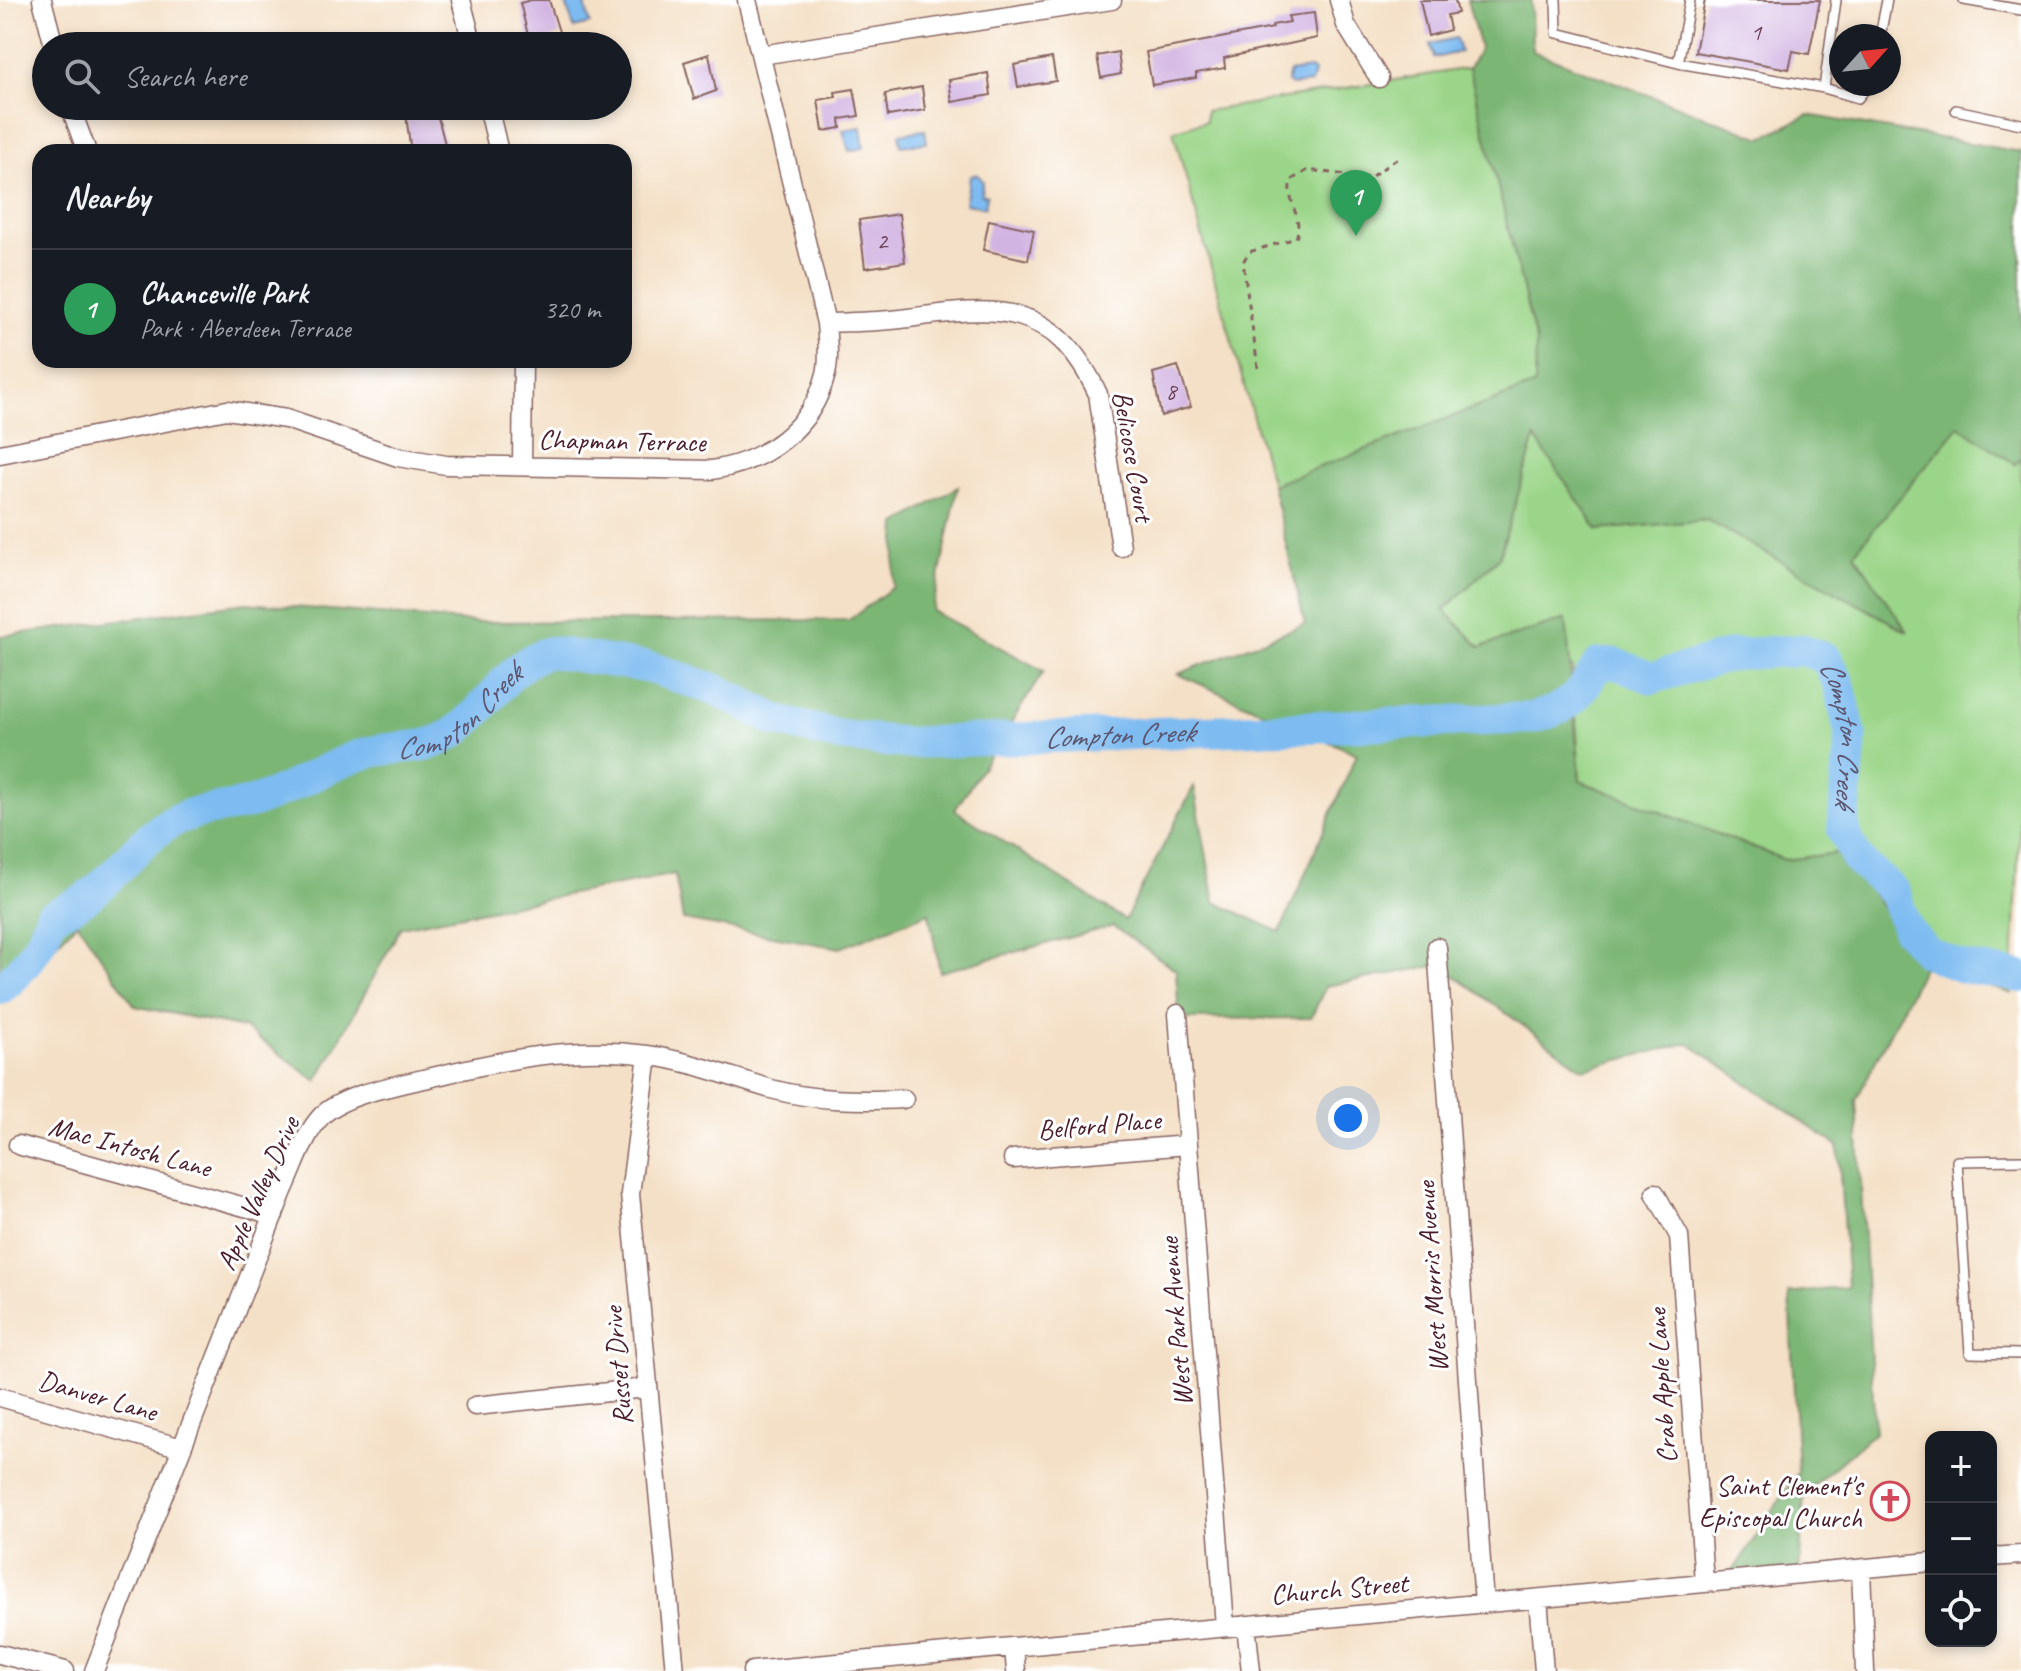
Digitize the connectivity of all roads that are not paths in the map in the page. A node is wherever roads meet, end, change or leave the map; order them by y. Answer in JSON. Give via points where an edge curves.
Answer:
{"nodes":[{"id":1,"x":42,"y":0,"type":"edge"},
{"id":2,"x":461,"y":0,"type":"edge"},
{"id":3,"x":747,"y":0,"type":"edge"},
{"id":4,"x":1112,"y":0,"type":"edge"},
{"id":5,"x":1339,"y":0,"type":"edge"},
{"id":6,"x":1556,"y":0,"type":"edge"},
{"id":7,"x":1690,"y":0,"type":"edge"},
{"id":8,"x":1836,"y":0,"type":"edge"},
{"id":9,"x":1887,"y":0,"type":"edge"},
{"id":10,"x":1964,"y":0,"type":"edge"},
{"id":11,"x":1009,"y":8,"type":"edge"},
{"id":12,"x":2021,"y":10,"type":"edge"},
{"id":13,"x":1882,"y":24,"type":"edge"},
{"id":14,"x":50,"y":32,"type":"edge"},
{"id":15,"x":469,"y":32,"type":"edge"},
{"id":16,"x":761,"y":55,"type":"junction"},
{"id":17,"x":1678,"y":63,"type":"junction"},
{"id":18,"x":1379,"y":78,"type":"dead end"},
{"id":19,"x":1824,"y":88,"type":"junction"},
{"id":20,"x":1829,"y":89,"type":"edge"},
{"id":21,"x":1956,"y":110,"type":"dead end"},
{"id":22,"x":75,"y":120,"type":"edge"},
{"id":23,"x":491,"y":120,"type":"edge"},
{"id":24,"x":2021,"y":124,"type":"edge"},
{"id":25,"x":84,"y":144,"type":"edge"},
{"id":26,"x":497,"y":144,"type":"edge"},
{"id":27,"x":826,"y":323,"type":"junction"},
{"id":28,"x":523,"y":368,"type":"edge"},
{"id":29,"x":0,"y":454,"type":"edge"},
{"id":30,"x":522,"y":466,"type":"junction"},
{"id":31,"x":1121,"y":547,"type":"dead end"},
{"id":32,"x":1437,"y":947,"type":"dead end"},
{"id":33,"x":1178,"y":1014,"type":"dead end"},
{"id":34,"x":648,"y":1055,"type":"junction"},
{"id":35,"x":904,"y":1099,"type":"dead end"},
{"id":36,"x":18,"y":1145,"type":"dead end"},
{"id":37,"x":1188,"y":1145,"type":"junction"},
{"id":38,"x":1013,"y":1159,"type":"dead end"},
{"id":39,"x":2021,"y":1160,"type":"edge"},
{"id":40,"x":1655,"y":1193,"type":"dead end"},
{"id":41,"x":274,"y":1215,"type":"junction"},
{"id":42,"x":2021,"y":1354,"type":"edge"},
{"id":43,"x":647,"y":1388,"type":"junction"},
{"id":44,"x":0,"y":1397,"type":"edge"},
{"id":45,"x":475,"y":1406,"type":"dead end"},
{"id":46,"x":182,"y":1448,"type":"junction"},
{"id":47,"x":2021,"y":1555,"type":"edge"},
{"id":48,"x":1997,"y":1557,"type":"edge"},
{"id":49,"x":1925,"y":1563,"type":"edge"},
{"id":50,"x":1861,"y":1569,"type":"junction"},
{"id":51,"x":1704,"y":1582,"type":"junction"},
{"id":52,"x":1538,"y":1599,"type":"junction"},
{"id":53,"x":1484,"y":1604,"type":"junction"},
{"id":54,"x":1246,"y":1625,"type":"junction"},
{"id":55,"x":1225,"y":1626,"type":"junction"},
{"id":56,"x":1014,"y":1648,"type":"junction"},
{"id":57,"x":0,"y":1654,"type":"edge"},
{"id":58,"x":815,"y":1668,"type":"edge"},
{"id":59,"x":65,"y":1671,"type":"edge"},
{"id":60,"x":94,"y":1671,"type":"edge"},
{"id":61,"x":675,"y":1671,"type":"edge"},
{"id":62,"x":752,"y":1671,"type":"edge"},
{"id":63,"x":1016,"y":1671,"type":"edge"},
{"id":64,"x":1251,"y":1671,"type":"edge"},
{"id":65,"x":1544,"y":1671,"type":"edge"},
{"id":66,"x":1865,"y":1671,"type":"edge"}],
"edges":[{"from":1,"to":14,"type":"street"},
{"from":2,"to":15,"type":"street"},
{"from":3,"to":16,"type":"street","name":"Chapman Terrace"},
{"from":4,"to":11,"type":"street"},
{"from":5,"to":18,"type":"street","via":[[1346,25]]},
{"from":6,"to":17,"type":"lane","via":[[1557,33]]},
{"from":7,"to":17,"type":"lane"},
{"from":8,"to":19,"type":"lane"},
{"from":9,"to":13,"type":"lane"},
{"from":10,"to":12,"type":"lane"},
{"from":11,"to":16,"type":"street"},
{"from":16,"to":27,"type":"street","name":"Chapman Terrace"},
{"from":17,"to":19,"type":"lane"},
{"from":19,"to":20,"type":"lane"},
{"from":21,"to":24,"type":"lane"},
{"from":22,"to":25,"type":"street"},
{"from":23,"to":26,"type":"street"},
{"from":27,"to":30,"type":"street","name":"Chapman Terrace","via":[[827,370],[820,393],[803,422],[755,460],[712,470]]},
{"from":27,"to":31,"type":"street","name":"Belicose Court","via":[[996,309],[1058,335],[1088,372],[1098,394]]},
{"from":28,"to":30,"type":"street"},
{"from":29,"to":30,"type":"street","name":"Chapman Terrace","via":[[227,410],[286,419],[414,461]]},
{"from":32,"to":53,"type":"street","name":"West Morris Avenue"},
{"from":33,"to":37,"type":"street","name":"West Park Avenue"},
{"from":34,"to":35,"type":"street","name":"Apple Valley Drive","via":[[808,1097]]},
{"from":34,"to":41,"type":"street","name":"Apple Valley Drive","via":[[590,1050],[537,1054],[344,1102],[318,1120]]},
{"from":34,"to":43,"type":"street","name":"Russet Drive","via":[[630,1194]]},
{"from":36,"to":41,"type":"street","name":"Mac Intosh Lane"},
{"from":37,"to":38,"type":"street","name":"Belford Place"},
{"from":37,"to":55,"type":"street","name":"West Park Avenue"},
{"from":39,"to":42,"type":"lane","via":[[1957,1161],[1970,1353]]},
{"from":40,"to":51,"type":"street","name":"Crab Apple Lane","via":[[1679,1236]]},
{"from":41,"to":46,"type":"street","name":"Apple Valley Drive"},
{"from":43,"to":45,"type":"street"},
{"from":43,"to":61,"type":"street","name":"Russet Drive"},
{"from":44,"to":46,"type":"street","name":"Danver Lane"},
{"from":46,"to":60,"type":"street","name":"Apple Valley Drive"},
{"from":47,"to":48,"type":"street"},
{"from":49,"to":50,"type":"street","name":"Church Street"},
{"from":50,"to":51,"type":"street","name":"Church Street"},
{"from":50,"to":66,"type":"street"},
{"from":51,"to":52,"type":"street","name":"Church Street"},
{"from":52,"to":53,"type":"street","name":"Church Street"},
{"from":52,"to":65,"type":"street"},
{"from":53,"to":54,"type":"street","name":"Church Street"},
{"from":54,"to":55,"type":"street","name":"Church Street"},
{"from":54,"to":64,"type":"street"},
{"from":55,"to":56,"type":"street","name":"Church Street"},
{"from":56,"to":58,"type":"street","name":"Church Street"},
{"from":56,"to":63,"type":"street"},
{"from":57,"to":59,"type":"street"},
{"from":58,"to":62,"type":"street","name":"Church Street"}]}
